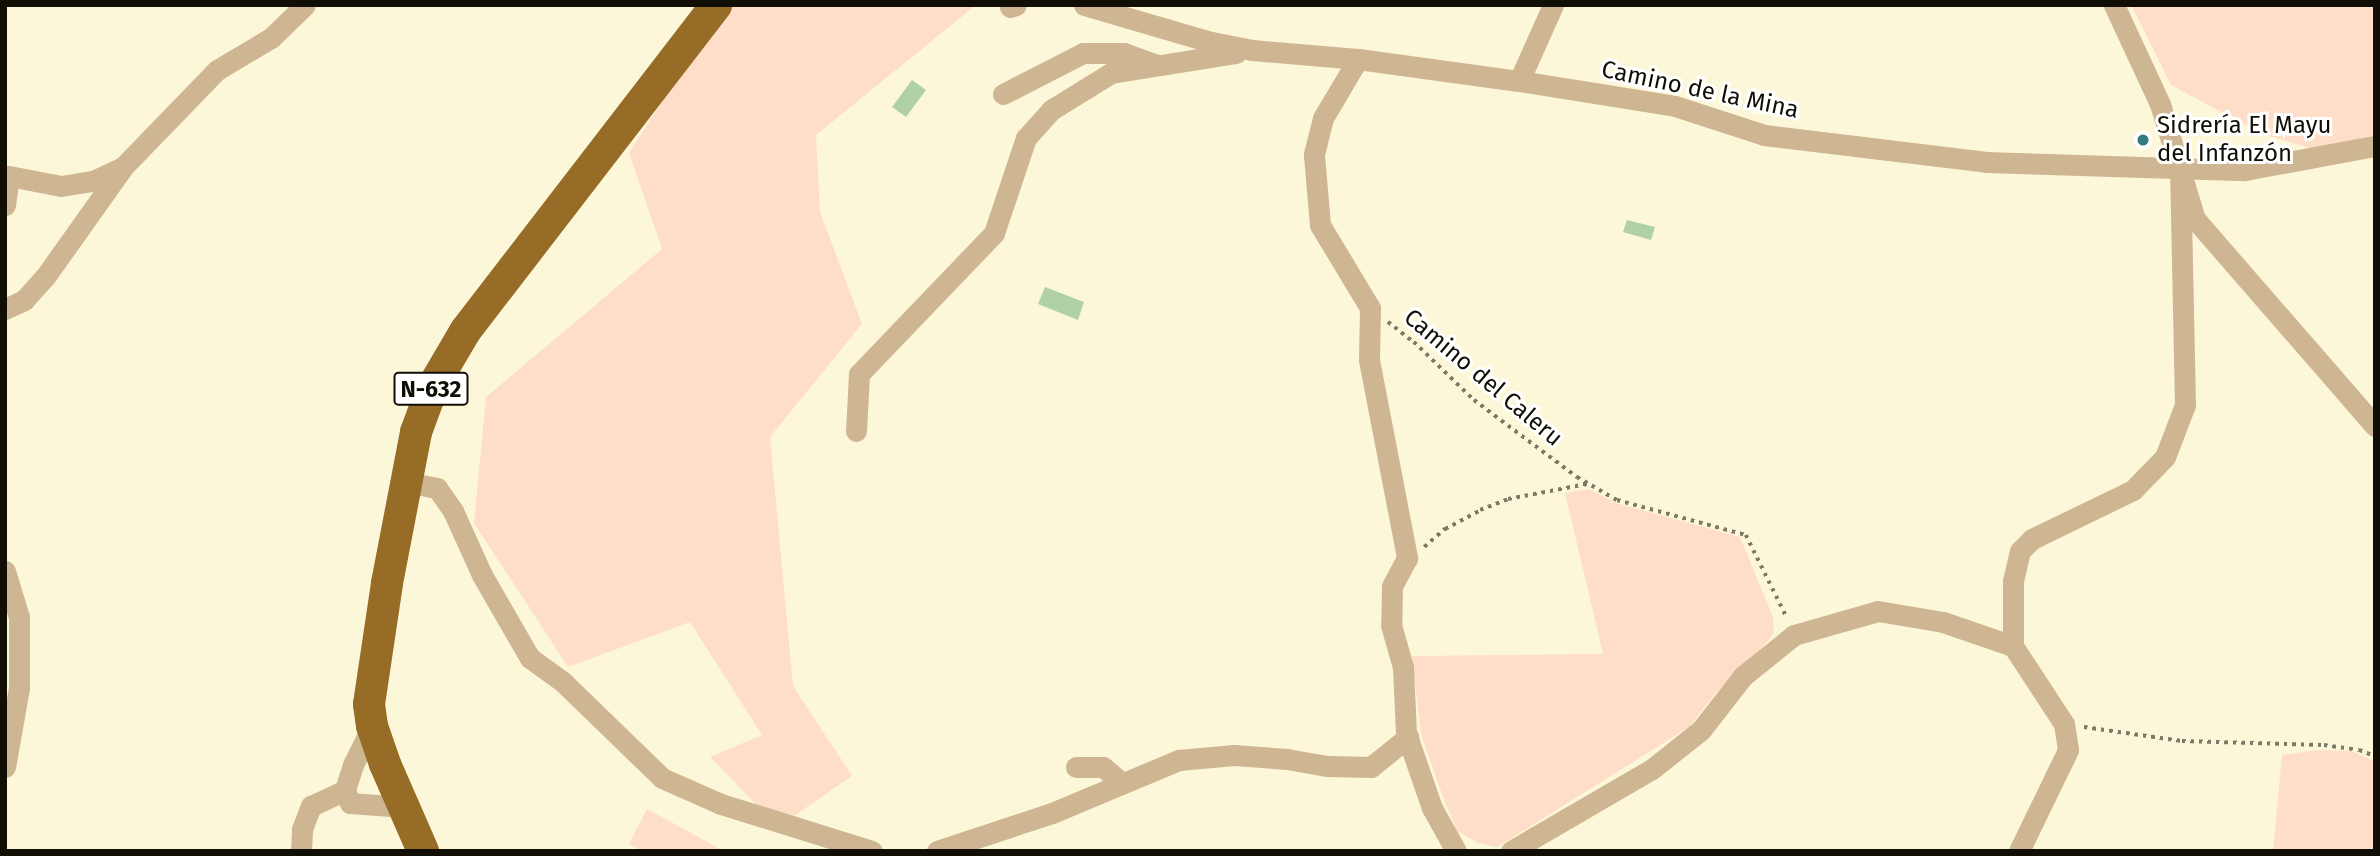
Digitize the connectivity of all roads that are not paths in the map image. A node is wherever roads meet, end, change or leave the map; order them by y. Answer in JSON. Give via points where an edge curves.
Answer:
{"nodes":[{"id":1,"x":305,"y":5,"type":"edge"},
{"id":2,"x":716,"y":5,"type":"edge"},
{"id":3,"x":1084,"y":5,"type":"edge"},
{"id":4,"x":1553,"y":5,"type":"edge"},
{"id":5,"x":2114,"y":5,"type":"edge"},
{"id":6,"x":1252,"y":50,"type":"junction"},
{"id":7,"x":1358,"y":59,"type":"junction"},
{"id":8,"x":1158,"y":66,"type":"junction"},
{"id":9,"x":1519,"y":81,"type":"junction"},
{"id":10,"x":1003,"y":94,"type":"dead end"},
{"id":11,"x":2375,"y":146,"type":"edge"},
{"id":12,"x":124,"y":167,"type":"junction"},
{"id":13,"x":2180,"y":168,"type":"junction"},
{"id":14,"x":7,"y":172,"type":"edge"},
{"id":15,"x":5,"y":205,"type":"edge"},
{"id":16,"x":5,"y":309,"type":"edge"},
{"id":17,"x":2375,"y":426,"type":"edge"},
{"id":18,"x":856,"y":431,"type":"dead end"},
{"id":19,"x":407,"y":482,"type":"junction"},
{"id":20,"x":5,"y":571,"type":"edge"},
{"id":21,"x":2013,"y":646,"type":"junction"},
{"id":22,"x":372,"y":726,"type":"junction"},
{"id":23,"x":1408,"y":737,"type":"junction"},
{"id":24,"x":5,"y":767,"type":"edge"},
{"id":25,"x":1076,"y":767,"type":"dead end"},
{"id":26,"x":1122,"y":783,"type":"junction"},
{"id":27,"x":345,"y":790,"type":"junction"},
{"id":28,"x":404,"y":807,"type":"junction"},
{"id":29,"x":301,"y":851,"type":"edge"},
{"id":30,"x":423,"y":851,"type":"edge"},
{"id":31,"x":872,"y":851,"type":"edge"},
{"id":32,"x":937,"y":851,"type":"edge"},
{"id":33,"x":1456,"y":851,"type":"edge"},
{"id":34,"x":1511,"y":851,"type":"edge"},
{"id":35,"x":2019,"y":851,"type":"edge"}],
"edges":[{"from":1,"to":12,"type":"street","via":[[271,38],[218,70]]},
{"from":2,"to":19,"type":"highway","number":"N-632","via":[[466,330],[433,386],[416,432]]},
{"from":3,"to":6,"type":"street"},
{"from":4,"to":9,"type":"street"},
{"from":5,"to":13,"type":"street","via":[[2144,65]]},
{"from":6,"to":7,"type":"street","name":"Camino de la Mina"},
{"from":6,"to":8,"type":"street"},
{"from":7,"to":9,"type":"street","name":"Camino de la Mina"},
{"from":7,"to":23,"type":"street","via":[[1323,118],[1314,155],[1320,225],[1370,308],[1369,360],[1407,558],[1392,586],[1391,625],[1403,667]]},
{"from":8,"to":10,"type":"street","via":[[1124,53],[1083,53]]},
{"from":8,"to":18,"type":"street","via":[[1111,73],[1051,110],[1026,138],[994,233],[859,374]]},
{"from":9,"to":13,"type":"street","name":"Camino de la Mina","via":[[1675,106],[1764,135],[1986,162]]},
{"from":11,"to":13,"type":"street","name":"Camino de la Mina","via":[[2245,170]]},
{"from":12,"to":14,"type":"street","via":[[93,181],[61,186]]},
{"from":12,"to":16,"type":"street","via":[[45,277],[24,300]]},
{"from":13,"to":17,"type":"street","via":[[2195,219]]},
{"from":13,"to":21,"type":"street","via":[[2185,405],[2165,457],[2133,490],[2032,539],[2020,551],[2012,581]]},
{"from":14,"to":15,"type":"street"},
{"from":19,"to":22,"type":"highway","number":"N-632","via":[[370,682]]},
{"from":19,"to":31,"type":"street","via":[[437,488],[453,510],[482,575],[530,658],[563,682],[662,778],[722,804]]},
{"from":20,"to":24,"type":"street","via":[[19,617],[19,688]]},
{"from":21,"to":34,"type":"street","via":[[1943,622],[1878,611],[1794,635],[1743,676],[1701,730],[1651,769]]},
{"from":21,"to":35,"type":"street","via":[[2064,724],[2068,750]]},
{"from":22,"to":27,"type":"street"},
{"from":22,"to":28,"type":"highway","number":"N-632"},
{"from":23,"to":26,"type":"street","via":[[1371,767],[1234,755],[1179,760]]},
{"from":23,"to":33,"type":"street","via":[[1432,808]]},
{"from":25,"to":26,"type":"street","via":[[1103,767]]},
{"from":26,"to":32,"type":"street","via":[[1052,813]]},
{"from":27,"to":28,"type":"street","via":[[350,803]]},
{"from":27,"to":29,"type":"street","via":[[311,806],[302,829]]},
{"from":28,"to":30,"type":"highway","number":"N-632"}]}
